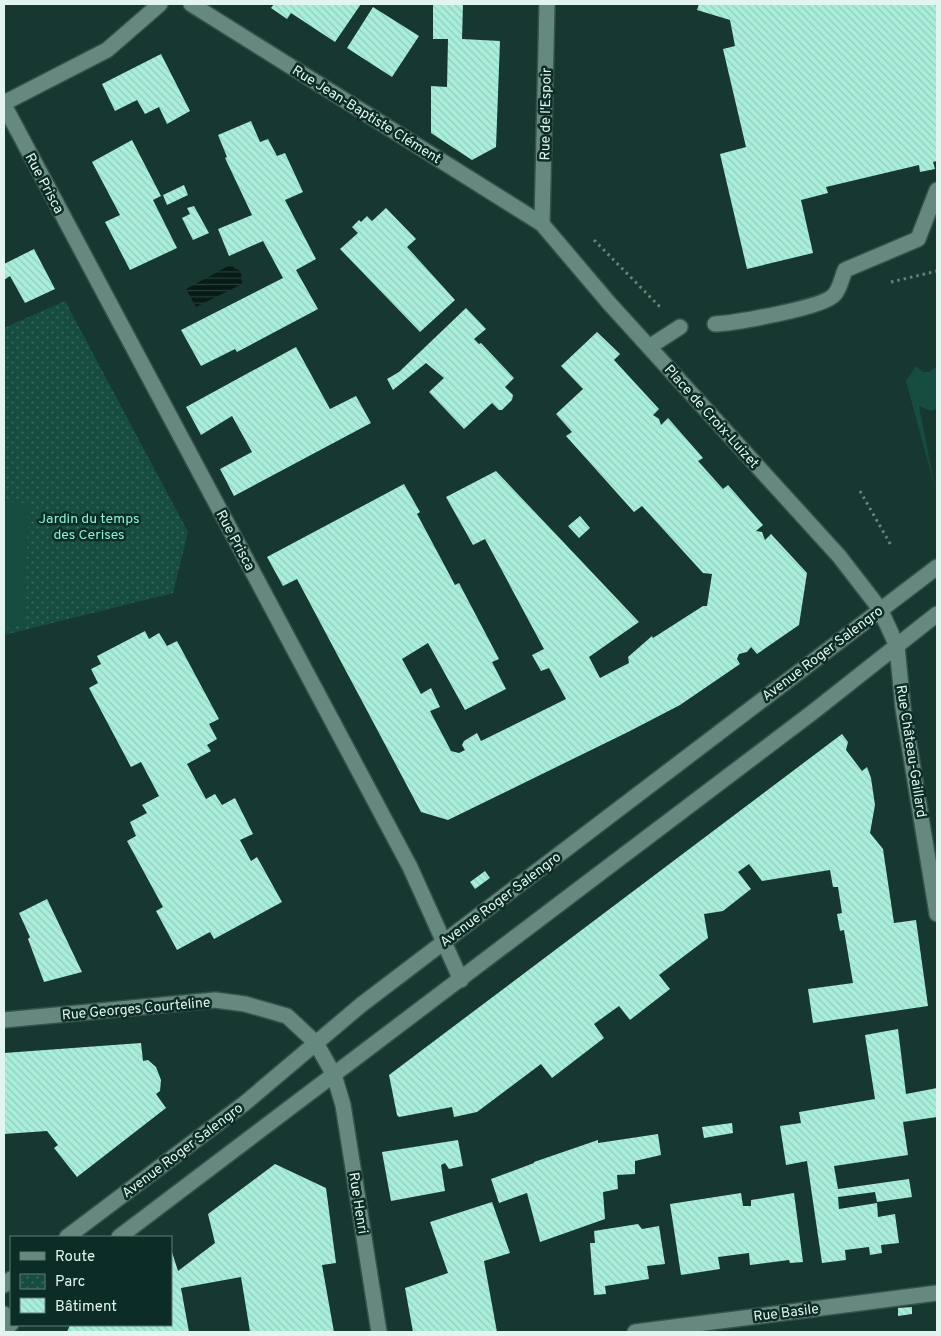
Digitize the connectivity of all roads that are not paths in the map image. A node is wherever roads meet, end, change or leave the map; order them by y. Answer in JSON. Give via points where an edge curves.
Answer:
{"nodes":[{"id":1,"x":160,"y":4,"type":"edge"},
{"id":2,"x":191,"y":4,"type":"edge"},
{"id":3,"x":547,"y":4,"type":"edge"},
{"id":4,"x":4,"y":104,"type":"edge"},
{"id":5,"x":937,"y":190,"type":"edge"},
{"id":6,"x":542,"y":224,"type":"junction"},
{"id":7,"x":715,"y":324,"type":"dead end"},
{"id":8,"x":680,"y":327,"type":"road end"},
{"id":9,"x":649,"y":347,"type":"junction"},
{"id":10,"x":937,"y":567,"type":"edge"},
{"id":11,"x":880,"y":609,"type":"junction"},
{"id":12,"x":937,"y":614,"type":"edge"},
{"id":13,"x":897,"y":646,"type":"junction"},
{"id":14,"x":937,"y":914,"type":"edge"},
{"id":15,"x":444,"y":942,"type":"junction"},
{"id":16,"x":461,"y":980,"type":"junction"},
{"id":17,"x":4,"y":1020,"type":"edge"},
{"id":18,"x":316,"y":1043,"type":"junction"},
{"id":19,"x":334,"y":1075,"type":"junction"},
{"id":20,"x":68,"y":1236,"type":"edge"},
{"id":21,"x":120,"y":1236,"type":"edge"},
{"id":22,"x":937,"y":1293,"type":"edge"},
{"id":23,"x":379,"y":1332,"type":"edge"},
{"id":24,"x":635,"y":1332,"type":"edge"}],
"edges":[{"from":1,"to":4,"type":"street","via":[[107,50]]},
{"from":2,"to":6,"type":"street","name":"Rue Jean-Baptiste Clément"},
{"from":3,"to":6,"type":"street","name":"Rue de l'Espoir"},
{"from":4,"to":15,"type":"street","name":"Rue Prisca","via":[[410,867]]},
{"from":5,"to":7,"type":"street","via":[[918,240],[845,270],[834,295],[810,305],[735,323]]},
{"from":6,"to":9,"type":"street","name":"Place de Croix-Luizet"},
{"from":8,"to":9,"type":"street"},
{"from":9,"to":11,"type":"street","name":"Place de Croix-Luizet","via":[[856,575]]},
{"from":10,"to":11,"type":"street","name":"Avenue Roger Salengro"},
{"from":11,"to":13,"type":"street","name":"Place de Croix-Luizet"},
{"from":11,"to":15,"type":"street","name":"Avenue Roger Salengro"},
{"from":12,"to":13,"type":"street"},
{"from":13,"to":14,"type":"street","name":"Rue Château-Gaillard"},
{"from":13,"to":16,"type":"street"},
{"from":15,"to":16,"type":"street","name":"Rue Prisca"},
{"from":15,"to":18,"type":"street","name":"Avenue Roger Salengro"},
{"from":16,"to":19,"type":"street"},
{"from":17,"to":18,"type":"street","name":"Rue Georges Courteline","via":[[215,1000],[245,1004],[287,1016]]},
{"from":18,"to":19,"type":"street","name":"Rue Georges Courteline"},
{"from":18,"to":20,"type":"street","name":"Avenue Roger Salengro","via":[[245,1103]]},
{"from":19,"to":21,"type":"street"},
{"from":19,"to":23,"type":"street","name":"Rue Henri","via":[[343,1105]]},
{"from":22,"to":24,"type":"street","name":"Rue Basile"}]}
